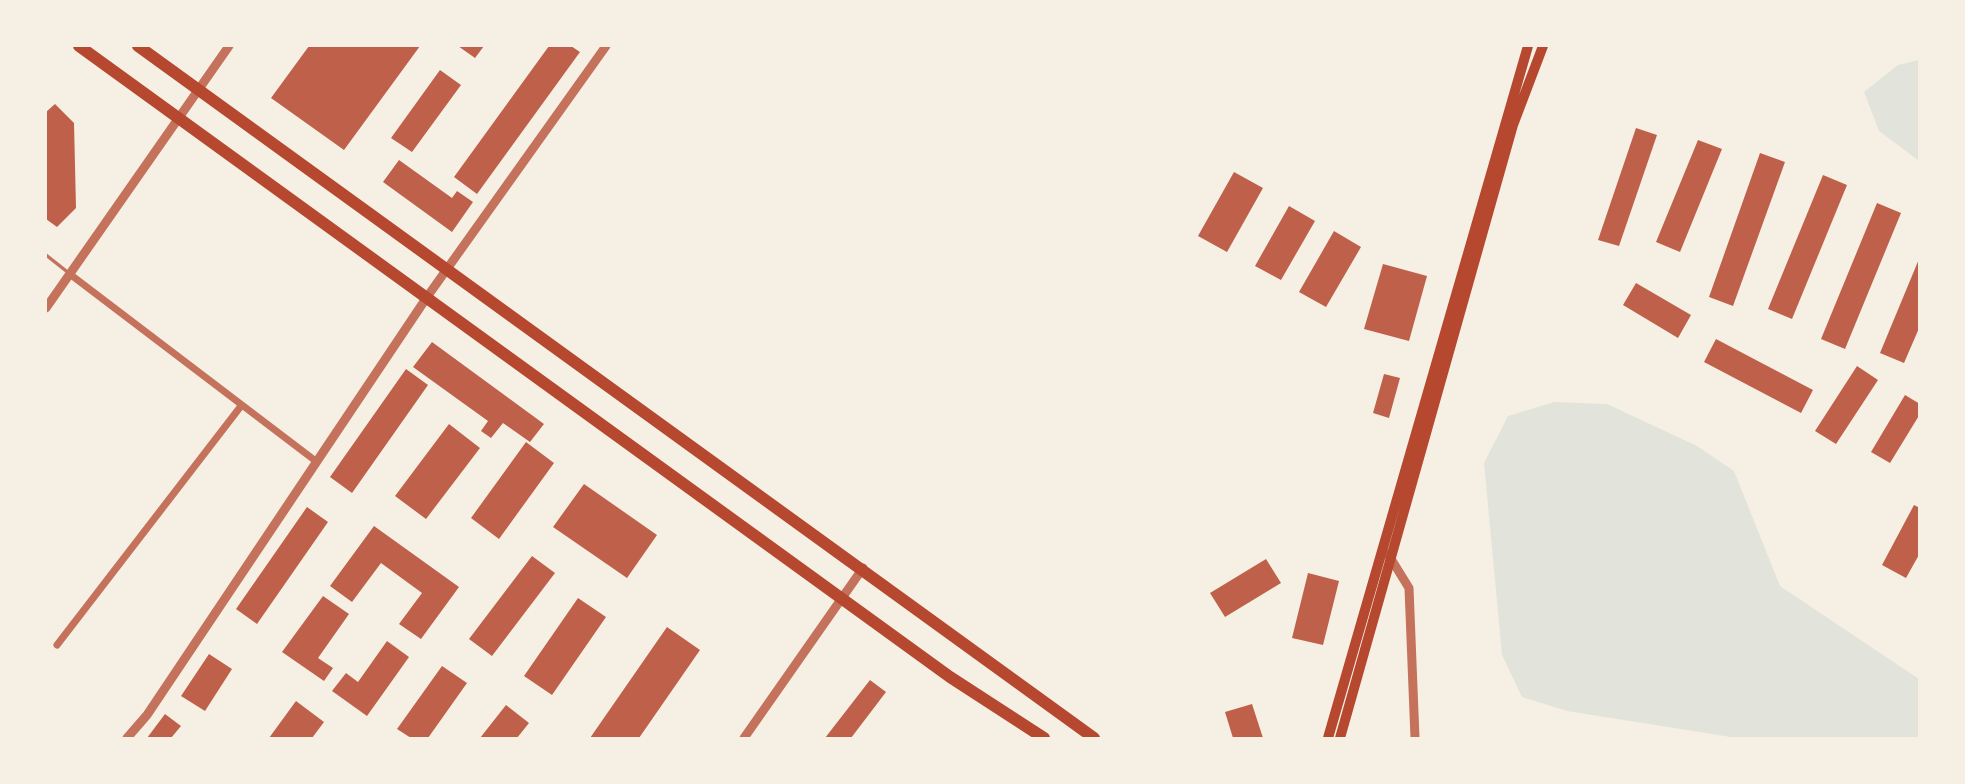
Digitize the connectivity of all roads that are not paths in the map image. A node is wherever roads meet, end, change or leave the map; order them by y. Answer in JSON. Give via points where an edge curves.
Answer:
{"nodes":[{"id":1,"x":79,"y":46,"type":"edge"},
{"id":2,"x":138,"y":46,"type":"edge"},
{"id":3,"x":229,"y":46,"type":"edge"},
{"id":4,"x":606,"y":46,"type":"edge"},
{"id":5,"x":1528,"y":46,"type":"edge"},
{"id":6,"x":1543,"y":46,"type":"edge"},
{"id":7,"x":197,"y":88,"type":"junction"},
{"id":8,"x":177,"y":116,"type":"junction"},
{"id":9,"x":46,"y":255,"type":"edge"},
{"id":10,"x":447,"y":268,"type":"junction"},
{"id":11,"x":71,"y":275,"type":"junction"},
{"id":12,"x":427,"y":297,"type":"junction"},
{"id":13,"x":46,"y":309,"type":"edge"},
{"id":14,"x":241,"y":406,"type":"junction"},
{"id":15,"x":317,"y":462,"type":"junction"},
{"id":16,"x":1383,"y":546,"type":"junction"},
{"id":17,"x":1391,"y":559,"type":"junction"},
{"id":18,"x":863,"y":568,"type":"junction"},
{"id":19,"x":842,"y":598,"type":"junction"},
{"id":20,"x":57,"y":645,"type":"dead end"},
{"id":21,"x":127,"y":738,"type":"edge"},
{"id":22,"x":744,"y":738,"type":"edge"},
{"id":23,"x":1044,"y":738,"type":"edge"},
{"id":24,"x":1094,"y":738,"type":"edge"},
{"id":25,"x":1328,"y":738,"type":"edge"},
{"id":26,"x":1340,"y":738,"type":"edge"},
{"id":27,"x":1415,"y":738,"type":"edge"}],
"edges":[{"from":1,"to":8,"type":"highway"},
{"from":2,"to":7,"type":"highway"},
{"from":3,"to":7,"type":"street"},
{"from":4,"to":10,"type":"street"},
{"from":5,"to":16,"type":"main road"},
{"from":6,"to":17,"type":"main road","via":[[1513,125]]},
{"from":7,"to":8,"type":"street"},
{"from":7,"to":10,"type":"highway"},
{"from":8,"to":11,"type":"street"},
{"from":8,"to":12,"type":"highway"},
{"from":9,"to":11,"type":"lane"},
{"from":10,"to":12,"type":"street"},
{"from":10,"to":18,"type":"highway"},
{"from":11,"to":13,"type":"street"},
{"from":11,"to":14,"type":"street"},
{"from":12,"to":15,"type":"street"},
{"from":12,"to":19,"type":"highway"},
{"from":14,"to":15,"type":"street"},
{"from":14,"to":20,"type":"street"},
{"from":15,"to":21,"type":"street"},
{"from":16,"to":17,"type":"street"},
{"from":16,"to":25,"type":"main road"},
{"from":17,"to":26,"type":"main road"},
{"from":17,"to":27,"type":"street","via":[[1409,588]]},
{"from":18,"to":19,"type":"street"},
{"from":18,"to":24,"type":"highway"},
{"from":19,"to":22,"type":"street"},
{"from":19,"to":23,"type":"highway"}]}
